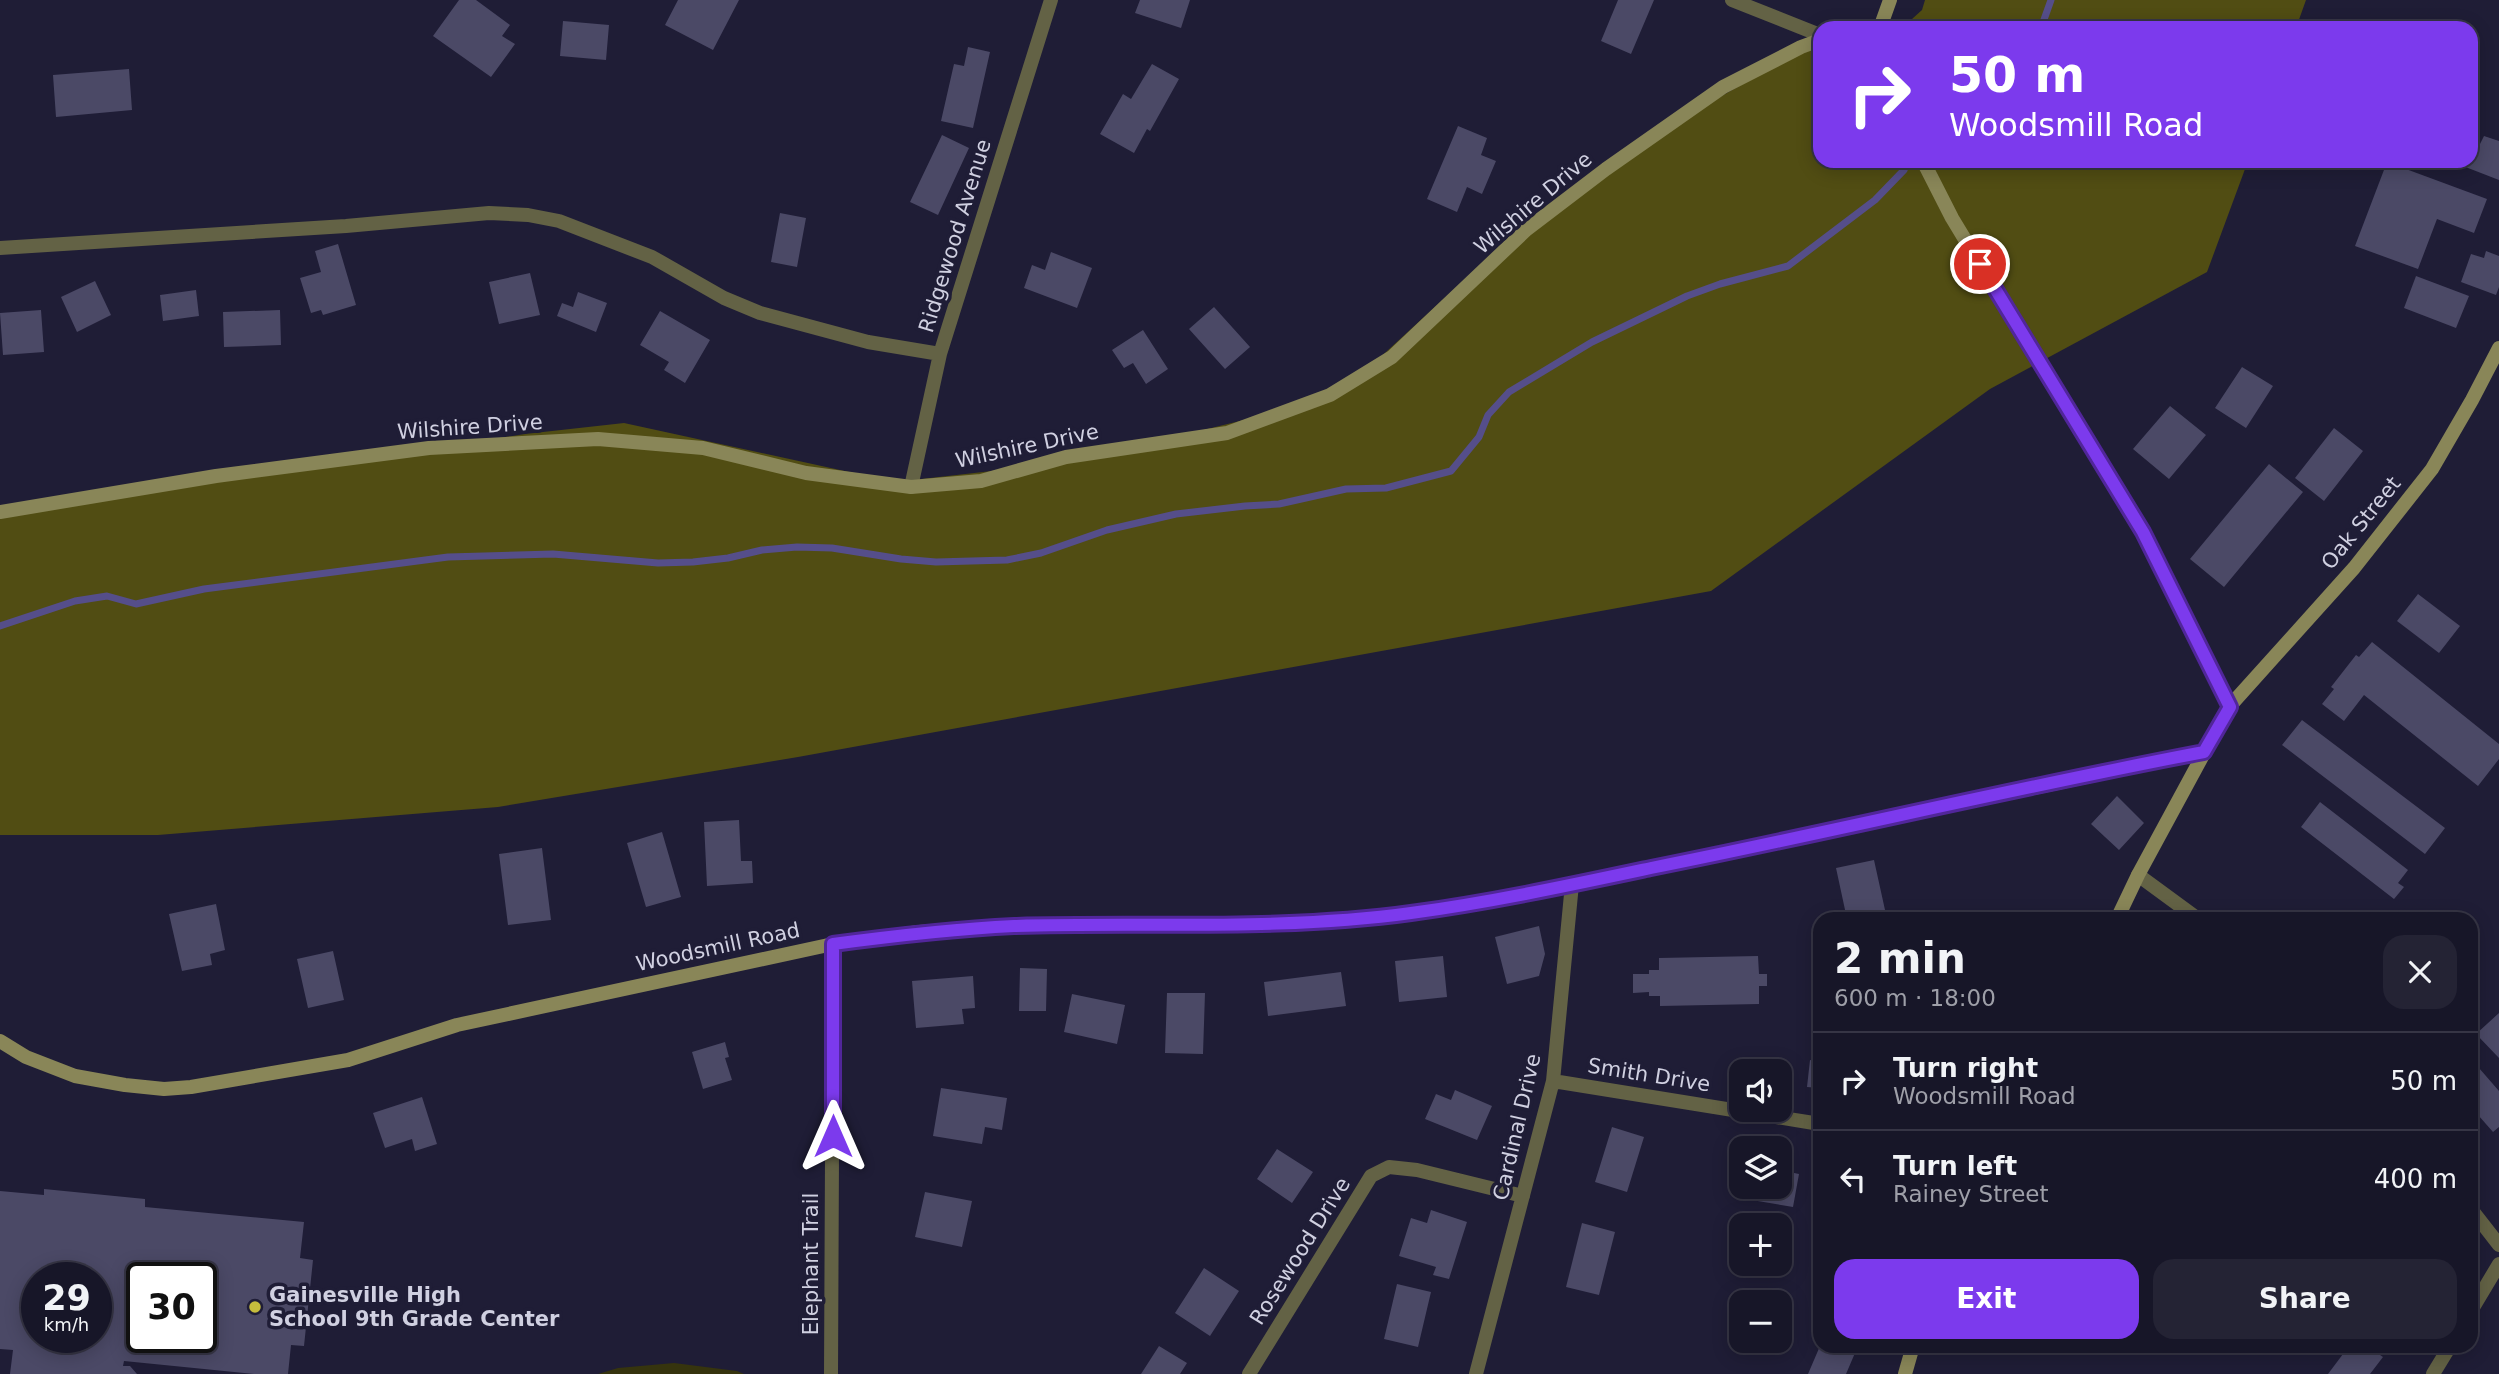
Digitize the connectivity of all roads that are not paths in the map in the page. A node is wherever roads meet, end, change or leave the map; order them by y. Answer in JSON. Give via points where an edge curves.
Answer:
{"nodes":[{"id":1,"x":1051,"y":0,"type":"edge"},
{"id":2,"x":1732,"y":0,"type":"edge"},
{"id":3,"x":1890,"y":0,"type":"edge"},
{"id":4,"x":1882,"y":21,"type":"edge"},
{"id":5,"x":1813,"y":32,"type":"edge"},
{"id":6,"x":1813,"y":43,"type":"edge"},
{"id":7,"x":1927,"y":168,"type":"edge"},
{"id":8,"x":0,"y":248,"type":"edge"},
{"id":9,"x":2499,"y":348,"type":"edge"},
{"id":10,"x":940,"y":355,"type":"junction"},
{"id":11,"x":911,"y":487,"type":"junction"},
{"id":12,"x":0,"y":512,"type":"edge"},
{"id":13,"x":2230,"y":707,"type":"junction"},
{"id":14,"x":2204,"y":752,"type":"junction"},
{"id":15,"x":2138,"y":875,"type":"junction"},
{"id":16,"x":1572,"y":884,"type":"junction"},
{"id":17,"x":2121,"y":912,"type":"edge"},
{"id":18,"x":2188,"y":912,"type":"edge"},
{"id":19,"x":833,"y":944,"type":"junction"},
{"id":20,"x":0,"y":1041,"type":"edge"},
{"id":21,"x":1553,"y":1081,"type":"junction"},
{"id":22,"x":1813,"y":1123,"type":"edge"},
{"id":23,"x":1523,"y":1196,"type":"junction"},
{"id":24,"x":2478,"y":1218,"type":"edge"},
{"id":25,"x":2499,"y":1245,"type":"edge"},
{"id":26,"x":2499,"y":1264,"type":"edge"},
{"id":27,"x":2478,"y":1299,"type":"edge"},
{"id":28,"x":1911,"y":1353,"type":"edge"},
{"id":29,"x":2446,"y":1353,"type":"edge"},
{"id":30,"x":831,"y":1374,"type":"edge"},
{"id":31,"x":1250,"y":1374,"type":"edge"},
{"id":32,"x":1476,"y":1374,"type":"edge"},
{"id":33,"x":1905,"y":1374,"type":"edge"},
{"id":34,"x":2433,"y":1374,"type":"edge"}],
"edges":[{"from":1,"to":10,"type":"street","name":"Ridgewood Avenue"},
{"from":2,"to":5,"type":"street"},
{"from":3,"to":4,"type":"street"},
{"from":6,"to":11,"type":"street","name":"Wilshire Drive","via":[[1723,88],[1606,169],[1526,230],[1392,357],[1330,395],[1227,433],[1066,457],[981,481]]},
{"from":7,"to":13,"type":"street","via":[[1952,218],[2143,532]]},
{"from":8,"to":10,"type":"street","via":[[489,213],[528,215],[559,221],[652,257],[760,313],[868,342]]},
{"from":9,"to":13,"type":"street","name":"Oak Street","via":[[2432,469],[2354,568]]},
{"from":10,"to":11,"type":"street","name":"Ridgewood Avenue"},
{"from":11,"to":12,"type":"street","name":"Wilshire Drive","via":[[806,473],[703,448],[598,439],[415,450],[216,476]]},
{"from":13,"to":14,"type":"street","name":"Oak Street"},
{"from":14,"to":15,"type":"street","name":"Oak Street"},
{"from":14,"to":16,"type":"street","name":"Woodsmill Road"},
{"from":15,"to":17,"type":"street","name":"Oak Street"},
{"from":15,"to":18,"type":"street"},
{"from":16,"to":19,"type":"street","name":"Woodsmill Road","via":[[1346,921],[1013,926]]},
{"from":16,"to":21,"type":"street","name":"Cardinal Drive"},
{"from":19,"to":20,"type":"street","name":"Woodsmill Road","via":[[457,1025],[348,1060],[191,1087],[125,1086],[75,1076],[26,1057]]},
{"from":19,"to":30,"type":"street","name":"Elephant Trail"},
{"from":21,"to":22,"type":"street","name":"Smith Drive"},
{"from":21,"to":23,"type":"street","name":"Cardinal Drive"},
{"from":23,"to":31,"type":"street","name":"Rosewood Drive","via":[[1417,1170],[1389,1167],[1371,1177]]},
{"from":23,"to":32,"type":"street","name":"Cardinal Drive"},
{"from":24,"to":25,"type":"street"},
{"from":26,"to":27,"type":"street"},
{"from":28,"to":33,"type":"street"},
{"from":29,"to":34,"type":"street"}]}
